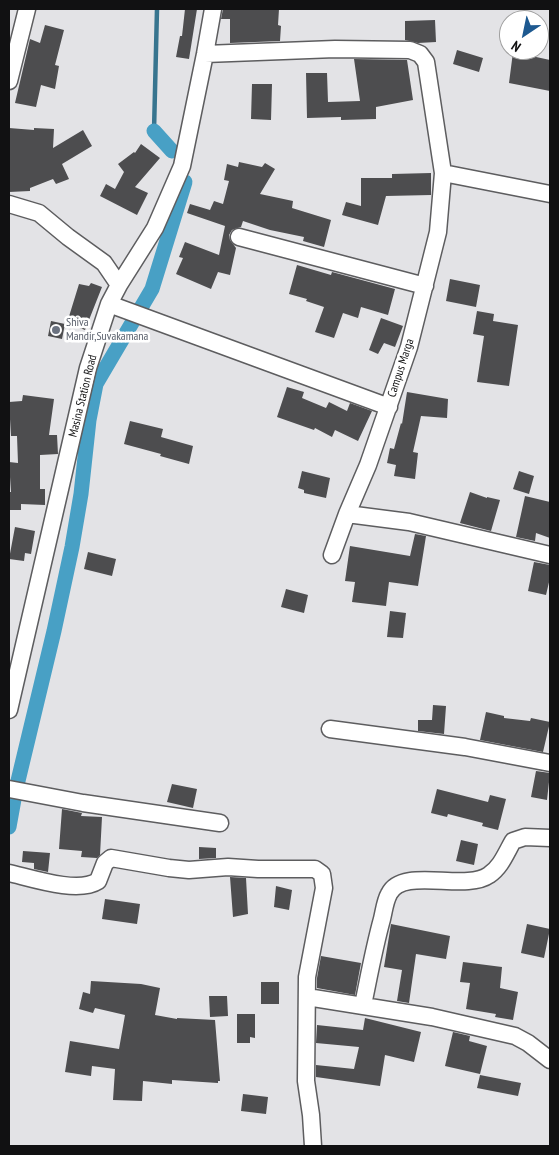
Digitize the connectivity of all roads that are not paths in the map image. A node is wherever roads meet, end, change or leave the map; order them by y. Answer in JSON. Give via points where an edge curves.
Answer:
{"nodes":[{"id":1,"x":27,"y":9,"type":"edge"},
{"id":2,"x":213,"y":9,"type":"edge"},
{"id":3,"x":205,"y":54,"type":"junction"},
{"id":4,"x":9,"y":81,"type":"edge"},
{"id":5,"x":443,"y":173,"type":"junction"},
{"id":6,"x":550,"y":194,"type":"edge"},
{"id":7,"x":9,"y":204,"type":"edge"},
{"id":8,"x":239,"y":236,"type":"dead end"},
{"id":9,"x":119,"y":285,"type":"junction"},
{"id":10,"x":425,"y":286,"type":"junction"},
{"id":11,"x":109,"y":304,"type":"junction"},
{"id":12,"x":388,"y":407,"type":"junction"},
{"id":13,"x":347,"y":514,"type":"junction"},
{"id":14,"x":332,"y":555,"type":"dead end"},
{"id":15,"x":550,"y":555,"type":"edge"},
{"id":16,"x":9,"y":710,"type":"edge"},
{"id":17,"x":330,"y":729,"type":"dead end"},
{"id":18,"x":550,"y":763,"type":"edge"},
{"id":19,"x":9,"y":788,"type":"edge"},
{"id":20,"x":220,"y":823,"type":"dead end"},
{"id":21,"x":550,"y":838,"type":"edge"},
{"id":22,"x":9,"y":873,"type":"edge"},
{"id":23,"x":307,"y":997,"type":"junction"},
{"id":24,"x":363,"y":1005,"type":"junction"},
{"id":25,"x":550,"y":1060,"type":"edge"},
{"id":26,"x":314,"y":1146,"type":"edge"}],
"edges":[{"from":1,"to":4,"type":"street"},
{"from":2,"to":3,"type":"street","name":"Masina Station Road"},
{"from":3,"to":5,"type":"street","name":"Campus Marga","via":[[335,50],[410,50],[420,54],[426,62]]},
{"from":3,"to":9,"type":"street","name":"Masina Station Road","via":[[182,166],[155,228]]},
{"from":5,"to":6,"type":"street"},
{"from":5,"to":10,"type":"street","name":"Campus Marga","via":[[438,232]]},
{"from":7,"to":9,"type":"street","via":[[39,213],[104,263]]},
{"from":8,"to":10,"type":"street"},
{"from":9,"to":11,"type":"street","name":"Masina Station Road"},
{"from":10,"to":12,"type":"street","name":"Campus Marga","via":[[409,348]]},
{"from":11,"to":12,"type":"street"},
{"from":11,"to":16,"type":"street","name":"Masina Station Road","via":[[88,368]]},
{"from":12,"to":13,"type":"street","name":"Campus Marga"},
{"from":13,"to":14,"type":"street","name":"Campus Marga"},
{"from":13,"to":15,"type":"street","via":[[408,522]]},
{"from":17,"to":18,"type":"street","via":[[465,747]]},
{"from":19,"to":20,"type":"street","via":[[83,803]]},
{"from":21,"to":24,"type":"street","via":[[526,837],[513,841],[502,862],[487,876],[467,882],[407,881],[396,885],[389,893]]},
{"from":22,"to":23,"type":"street","via":[[54,883],[91,885],[98,881],[104,863],[111,858],[189,870],[315,869],[322,874],[324,888],[307,977]]},
{"from":23,"to":24,"type":"street"},
{"from":23,"to":26,"type":"street","via":[[306,1081]]},
{"from":24,"to":25,"type":"street","via":[[515,1036]]}]}
